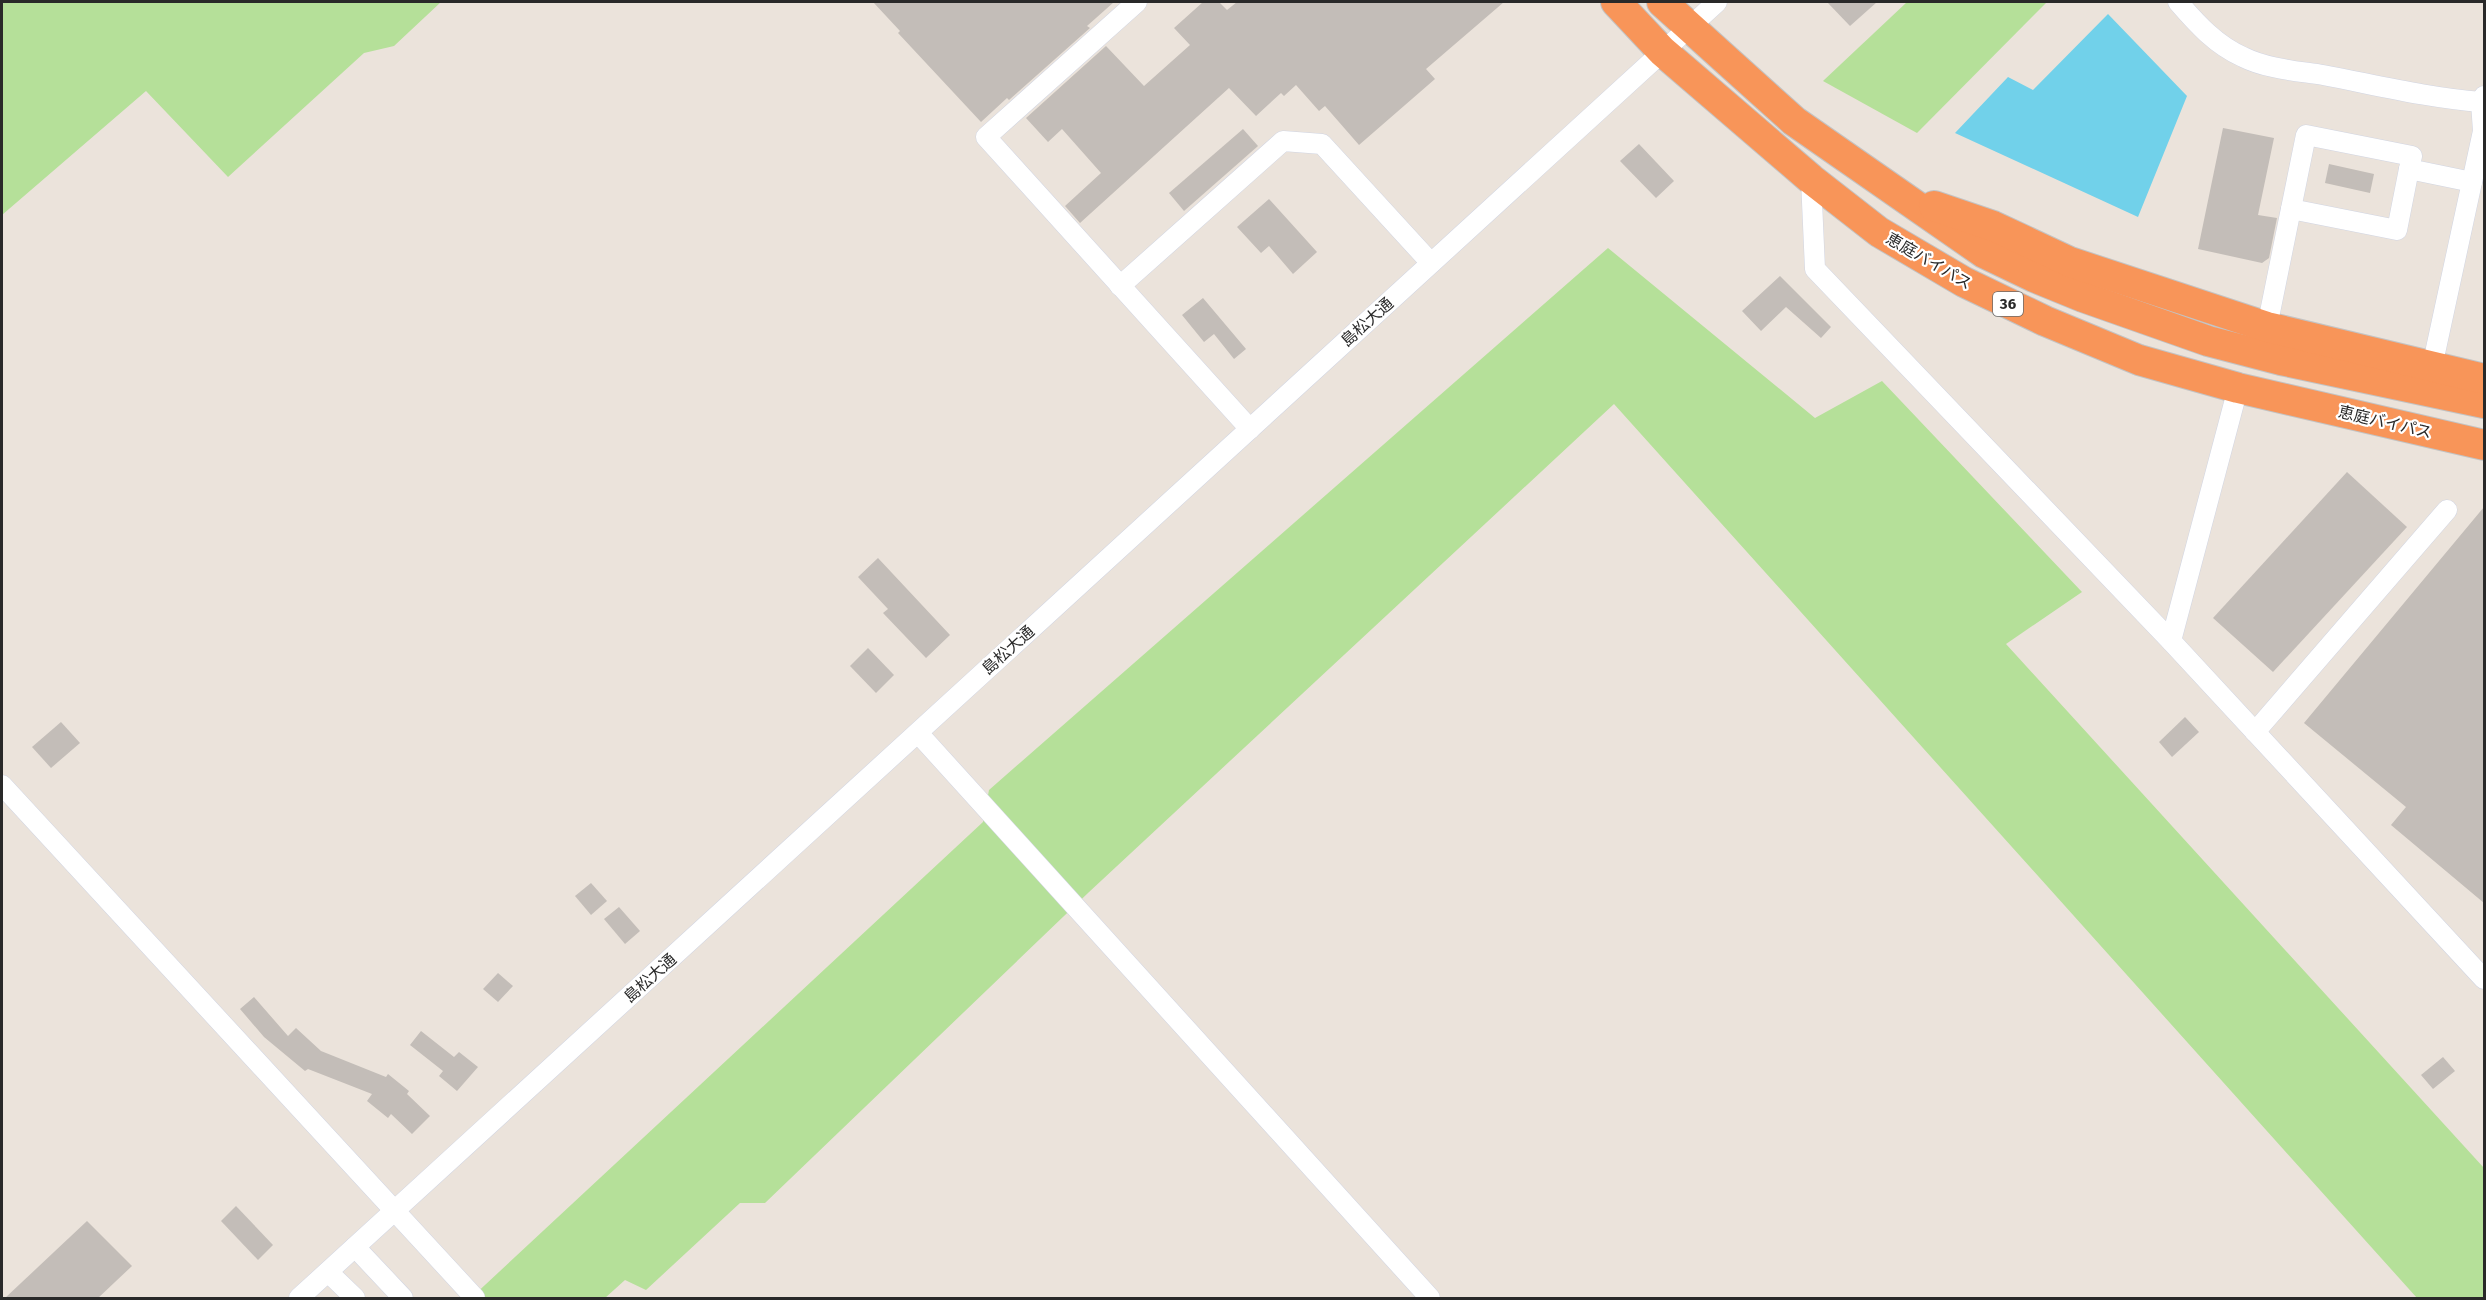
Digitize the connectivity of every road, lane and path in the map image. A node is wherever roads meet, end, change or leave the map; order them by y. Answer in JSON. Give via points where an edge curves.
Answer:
{"nodes":[{"id":1,"x":1137,"y":2,"type":"edge"},
{"id":2,"x":1616,"y":2,"type":"edge"},
{"id":3,"x":1662,"y":2,"type":"edge"},
{"id":4,"x":1717,"y":2,"type":"edge"},
{"id":5,"x":2178,"y":2,"type":"edge"},
{"id":6,"x":1689,"y":28,"type":"junction"},
{"id":7,"x":1662,"y":51,"type":"junction"},
{"id":8,"x":2483,"y":99,"type":"edge"},
{"id":9,"x":2409,"y":170,"type":"junction"},
{"id":10,"x":1811,"y":179,"type":"junction"},
{"id":11,"x":2472,"y":182,"type":"junction"},
{"id":12,"x":1900,"y":194,"type":"junction"},
{"id":13,"x":2291,"y":209,"type":"junction"},
{"id":14,"x":1431,"y":263,"type":"junction"},
{"id":15,"x":1120,"y":286,"type":"junction"},
{"id":16,"x":2267,"y":327,"type":"junction"},
{"id":17,"x":2432,"y":367,"type":"junction"},
{"id":18,"x":2484,"y":379,"type":"edge"},
{"id":19,"x":2238,"y":388,"type":"junction"},
{"id":20,"x":2484,"y":403,"type":"edge"},
{"id":21,"x":1250,"y":429,"type":"junction"},
{"id":22,"x":2484,"y":445,"type":"edge"},
{"id":23,"x":2447,"y":510,"type":"dead end"},
{"id":24,"x":2171,"y":640,"type":"junction"},
{"id":25,"x":2255,"y":732,"type":"junction"},
{"id":26,"x":918,"y":733,"type":"junction"},
{"id":27,"x":2,"y":785,"type":"edge"},
{"id":28,"x":2484,"y":979,"type":"edge"},
{"id":29,"x":395,"y":1210,"type":"junction"},
{"id":30,"x":356,"y":1247,"type":"junction"},
{"id":31,"x":328,"y":1272,"type":"junction"},
{"id":32,"x":299,"y":1299,"type":"edge"},
{"id":33,"x":355,"y":1299,"type":"edge"},
{"id":34,"x":403,"y":1299,"type":"edge"},
{"id":35,"x":475,"y":1299,"type":"edge"},
{"id":36,"x":1430,"y":1299,"type":"edge"}],
"edges":[{"from":1,"to":15,"type":"street","via":[[986,137]]},
{"from":2,"to":7,"type":"highway","name":"恵庭バイパス","number":"36"},
{"from":3,"to":6,"type":"highway","number":"36"},
{"from":4,"to":6,"type":"street","name":"島松大通"},
{"from":5,"to":8,"type":"street","via":[[2220,44],[2245,58],[2451,99]]},
{"from":6,"to":7,"type":"street","name":"島松大通"},
{"from":6,"to":12,"type":"highway","number":"36","via":[[1794,121]]},
{"from":7,"to":10,"type":"highway","name":"恵庭バイパス","number":"36"},
{"from":7,"to":14,"type":"street","name":"島松大通"},
{"from":8,"to":11,"type":"street","via":[[2483,131]]},
{"from":9,"to":11,"type":"street"},
{"from":9,"to":13,"type":"street","via":[[2397,230]]},
{"from":9,"to":13,"type":"street","via":[[2412,156],[2306,135]]},
{"from":10,"to":19,"type":"highway","name":"恵庭バイパス","number":"36","via":[[1879,232],[1984,292],[2139,360]]},
{"from":10,"to":24,"type":"street","via":[[1815,269]]},
{"from":11,"to":17,"type":"street"},
{"from":12,"to":16,"type":"highway","via":[[1994,226],[2070,262]]},
{"from":12,"to":20,"type":"highway","number":"36","via":[[1984,253],[2146,321],[2280,360]]},
{"from":13,"to":16,"type":"street"},
{"from":14,"to":15,"type":"street","via":[[1322,144],[1283,141]]},
{"from":14,"to":21,"type":"street","name":"島松大通"},
{"from":15,"to":21,"type":"street"},
{"from":16,"to":17,"type":"highway"},
{"from":17,"to":18,"type":"highway"},
{"from":19,"to":22,"type":"highway","name":"恵庭バイパス","number":"36"},
{"from":19,"to":24,"type":"street"},
{"from":21,"to":26,"type":"street","name":"島松大通"},
{"from":23,"to":25,"type":"street"},
{"from":24,"to":25,"type":"street"},
{"from":25,"to":28,"type":"street"},
{"from":26,"to":29,"type":"street","name":"島松大通"},
{"from":26,"to":36,"type":"street"},
{"from":27,"to":29,"type":"street"},
{"from":29,"to":30,"type":"street","name":"島松大通"},
{"from":29,"to":35,"type":"street"},
{"from":30,"to":31,"type":"street","name":"島松大通"},
{"from":30,"to":34,"type":"street"},
{"from":31,"to":32,"type":"street","name":"島松大通"},
{"from":31,"to":33,"type":"street"}]}
